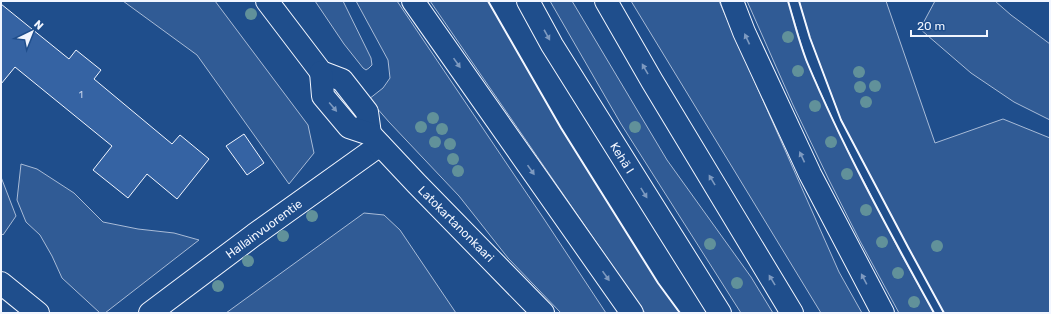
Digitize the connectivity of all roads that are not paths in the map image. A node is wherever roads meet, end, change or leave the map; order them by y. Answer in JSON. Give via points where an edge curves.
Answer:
{"nodes":[{"id":1,"x":267,"y":1,"type":"edge"},
{"id":2,"x":413,"y":1,"type":"edge"},
{"id":3,"x":528,"y":1,"type":"edge"},
{"id":4,"x":606,"y":1,"type":"edge"},
{"id":5,"x":732,"y":1,"type":"edge"},
{"id":6,"x":375,"y":140,"type":"junction"},
{"id":7,"x":1,"y":283,"type":"edge"},
{"id":8,"x":38,"y":313,"type":"edge"},
{"id":9,"x":150,"y":313,"type":"edge"},
{"id":10,"x":543,"y":313,"type":"edge"},
{"id":11,"x":632,"y":313,"type":"edge"},
{"id":12,"x":720,"y":313,"type":"edge"},
{"id":13,"x":792,"y":313,"type":"edge"},
{"id":14,"x":883,"y":313,"type":"edge"}],
"edges":[{"from":1,"to":6,"type":"main road","name":"Latokartanonkaari","via":[[321,72],[323,96],[349,127]]},
{"from":2,"to":11,"type":"main road","one_way":true},
{"from":3,"to":12,"type":"main road","name":"Kehä I","one_way":true,"via":[[552,45]]},
{"from":13,"to":4,"type":"main road","one_way":true},
{"from":14,"to":5,"type":"main road","one_way":true,"via":[[810,174]]},
{"from":6,"to":9,"type":"main road","name":"Hallainvuorentie","via":[[259,232]]},
{"from":6,"to":10,"type":"main road","name":"Latokartanonkaari"},
{"from":7,"to":8,"type":"main road"}]}
